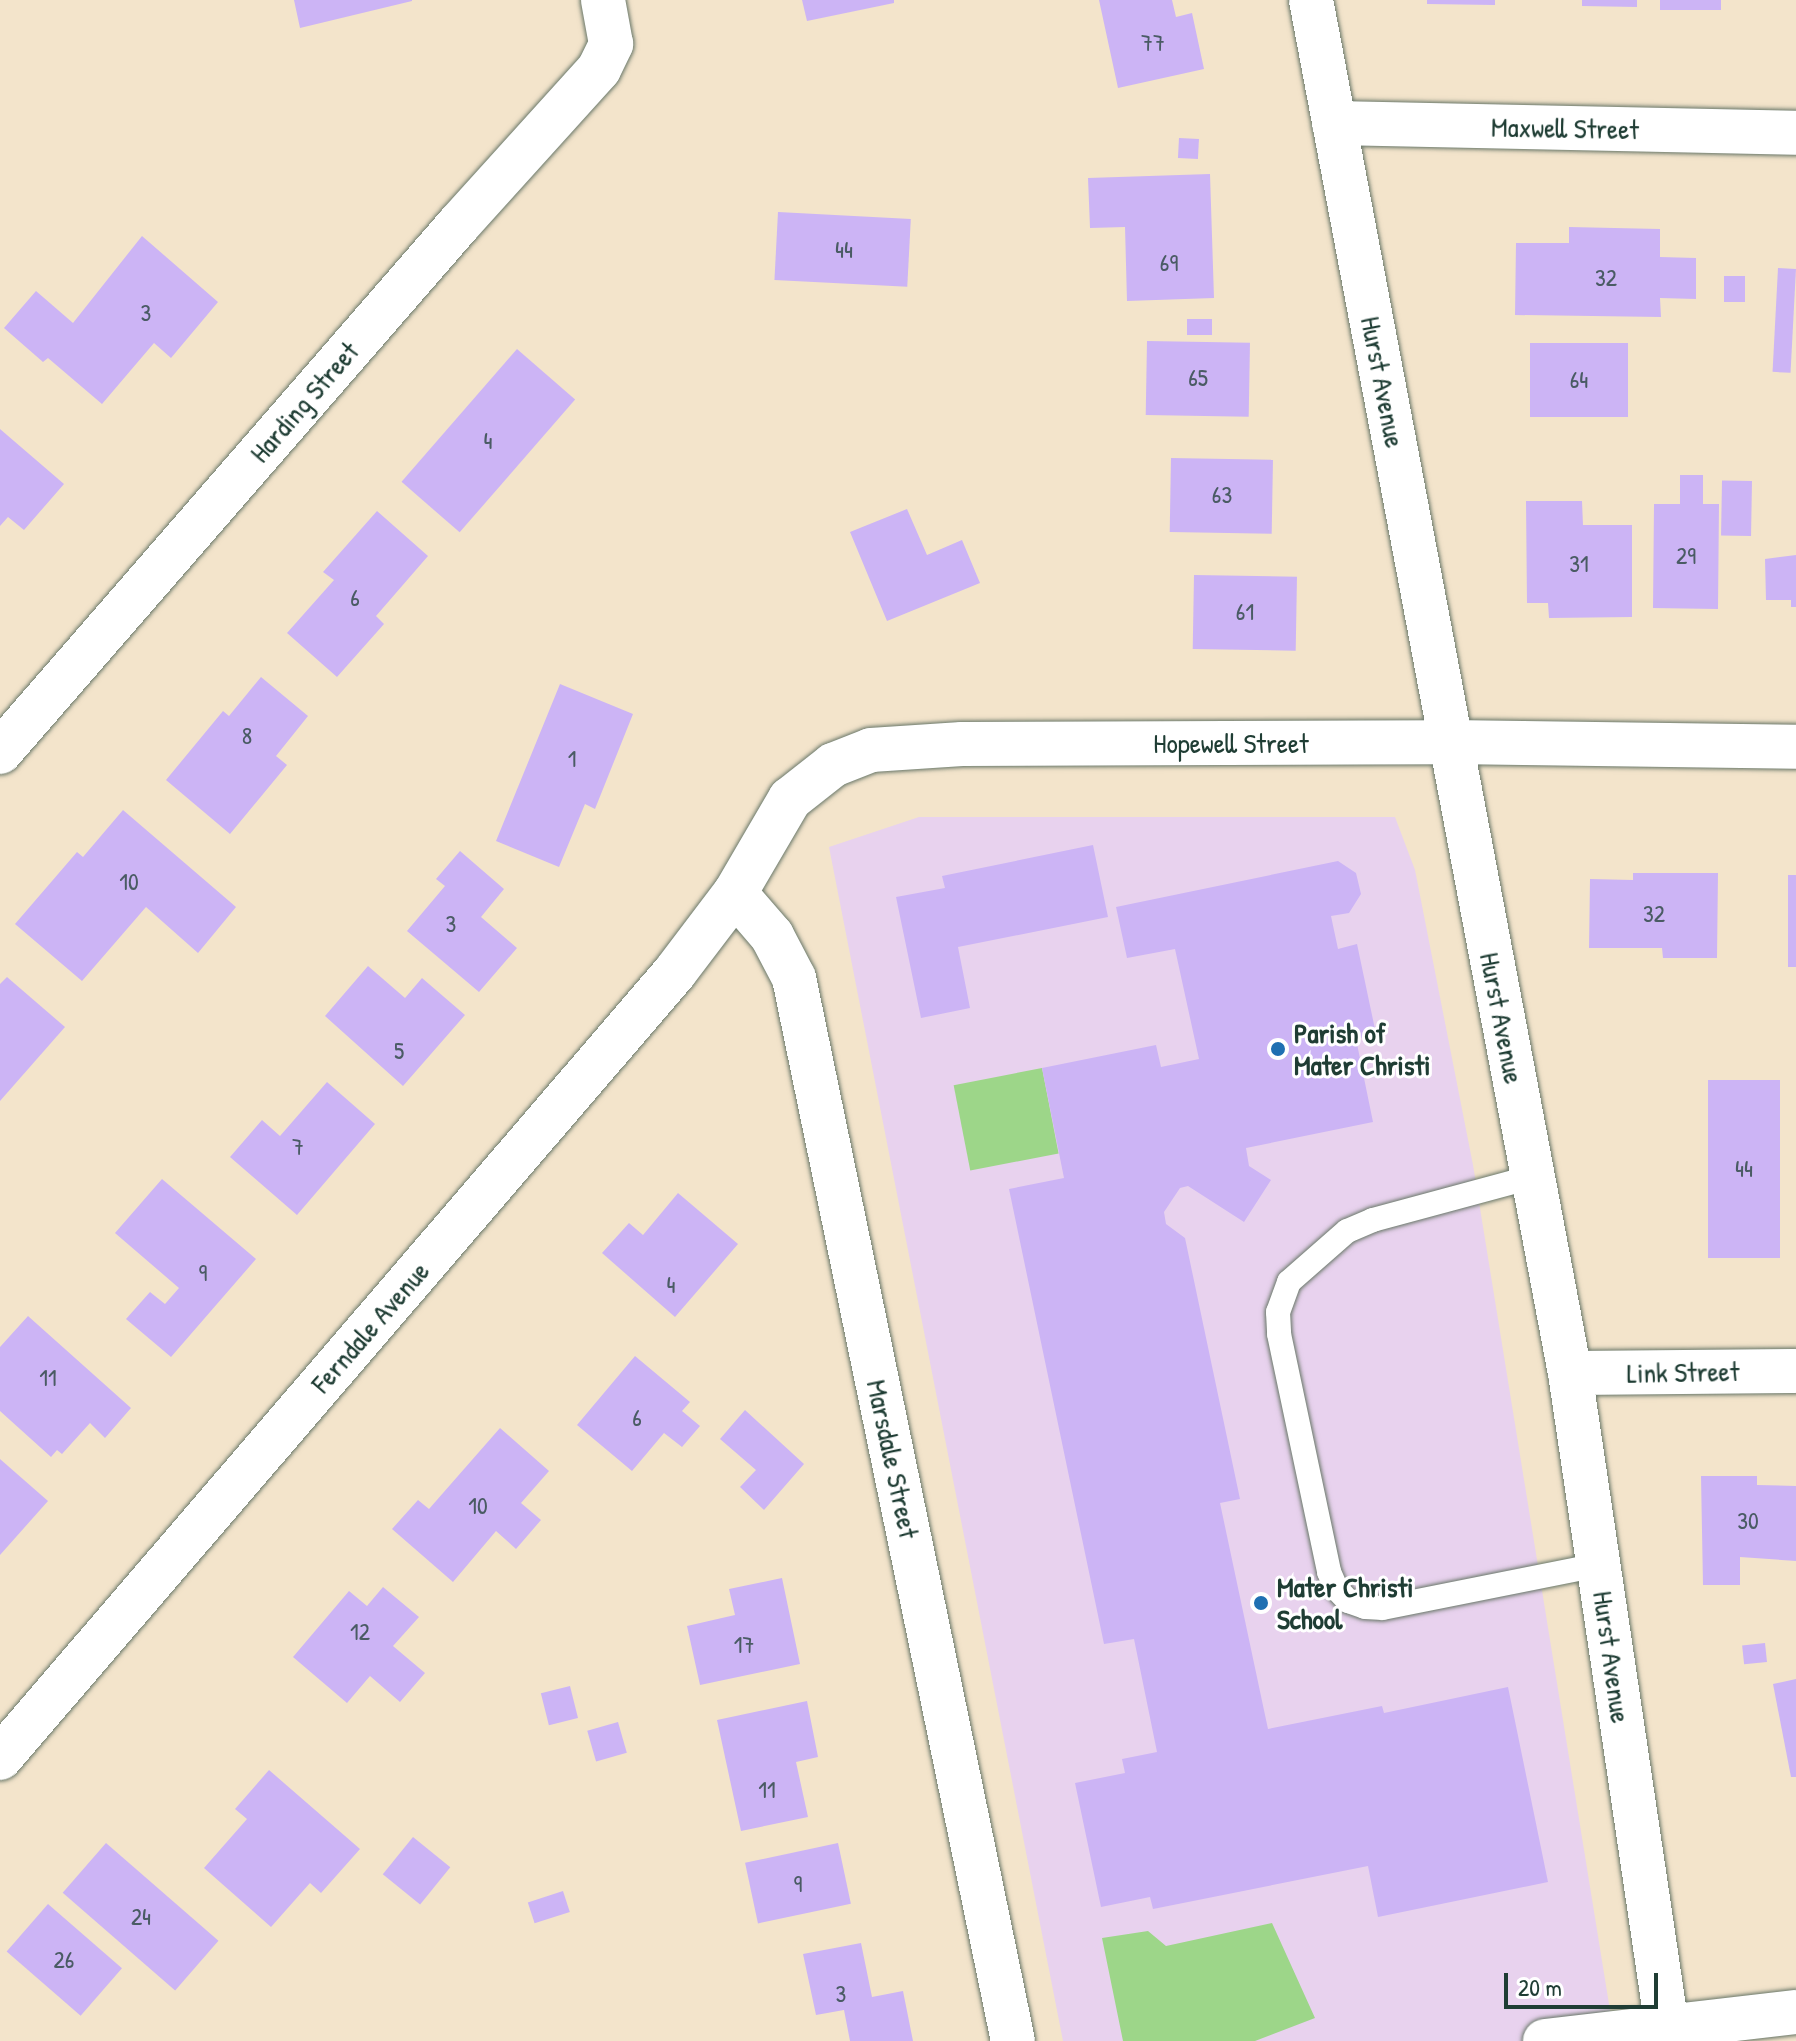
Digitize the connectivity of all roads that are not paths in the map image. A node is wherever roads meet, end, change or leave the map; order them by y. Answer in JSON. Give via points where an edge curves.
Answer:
{"nodes":[{"id":1,"x":603,"y":0,"type":"edge"},
{"id":2,"x":1311,"y":0,"type":"edge"},
{"id":3,"x":1334,"y":123,"type":"junction"},
{"id":4,"x":1796,"y":133,"type":"edge"},
{"id":5,"x":1450,"y":742,"type":"junction"},
{"id":6,"x":1796,"y":747,"type":"edge"},
{"id":7,"x":0,"y":752,"type":"edge"},
{"id":8,"x":735,"y":893,"type":"junction"},
{"id":9,"x":1532,"y":1177,"type":"junction"},
{"id":10,"x":1796,"y":1371,"type":"edge"},
{"id":11,"x":1570,"y":1373,"type":"junction"},
{"id":12,"x":1598,"y":1565,"type":"junction"},
{"id":13,"x":0,"y":1758,"type":"edge"},
{"id":14,"x":1796,"y":2012,"type":"edge"},
{"id":15,"x":1668,"y":2034,"type":"edge"},
{"id":16,"x":1013,"y":2041,"type":"edge"},
{"id":17,"x":1545,"y":2041,"type":"edge"}],
"edges":[{"from":1,"to":7,"type":"street","name":"Harding Street","via":[[610,37],[599,69]]},
{"from":2,"to":3,"type":"street","name":"Hurst Avenue"},
{"from":3,"to":4,"type":"street","name":"Maxwell Street"},
{"from":3,"to":5,"type":"street","name":"Hurst Avenue"},
{"from":5,"to":6,"type":"street","name":"Hopewell Street"},
{"from":5,"to":8,"type":"street","name":"Hopewell Street","via":[[962,744],[871,750],[833,765],[790,799]]},
{"from":5,"to":9,"type":"street","name":"Hurst Avenue"},
{"from":8,"to":13,"type":"street","name":"Ferndale Avenue","via":[[675,972]]},
{"from":8,"to":16,"type":"street","name":"Marsdale Street","via":[[772,936],[794,978]]},
{"from":9,"to":11,"type":"street","name":"Hurst Avenue"},
{"from":9,"to":12,"type":"lane","via":[[1347,1231],[1289,1282],[1278,1312],[1279,1334],[1329,1572],[1348,1601],[1383,1608]]},
{"from":10,"to":11,"type":"street","name":"Link Street"},
{"from":11,"to":12,"type":"street","name":"Hurst Avenue"},
{"from":12,"to":15,"type":"street","name":"Hurst Avenue"},
{"from":14,"to":15,"type":"street"},
{"from":15,"to":17,"type":"street"}]}
